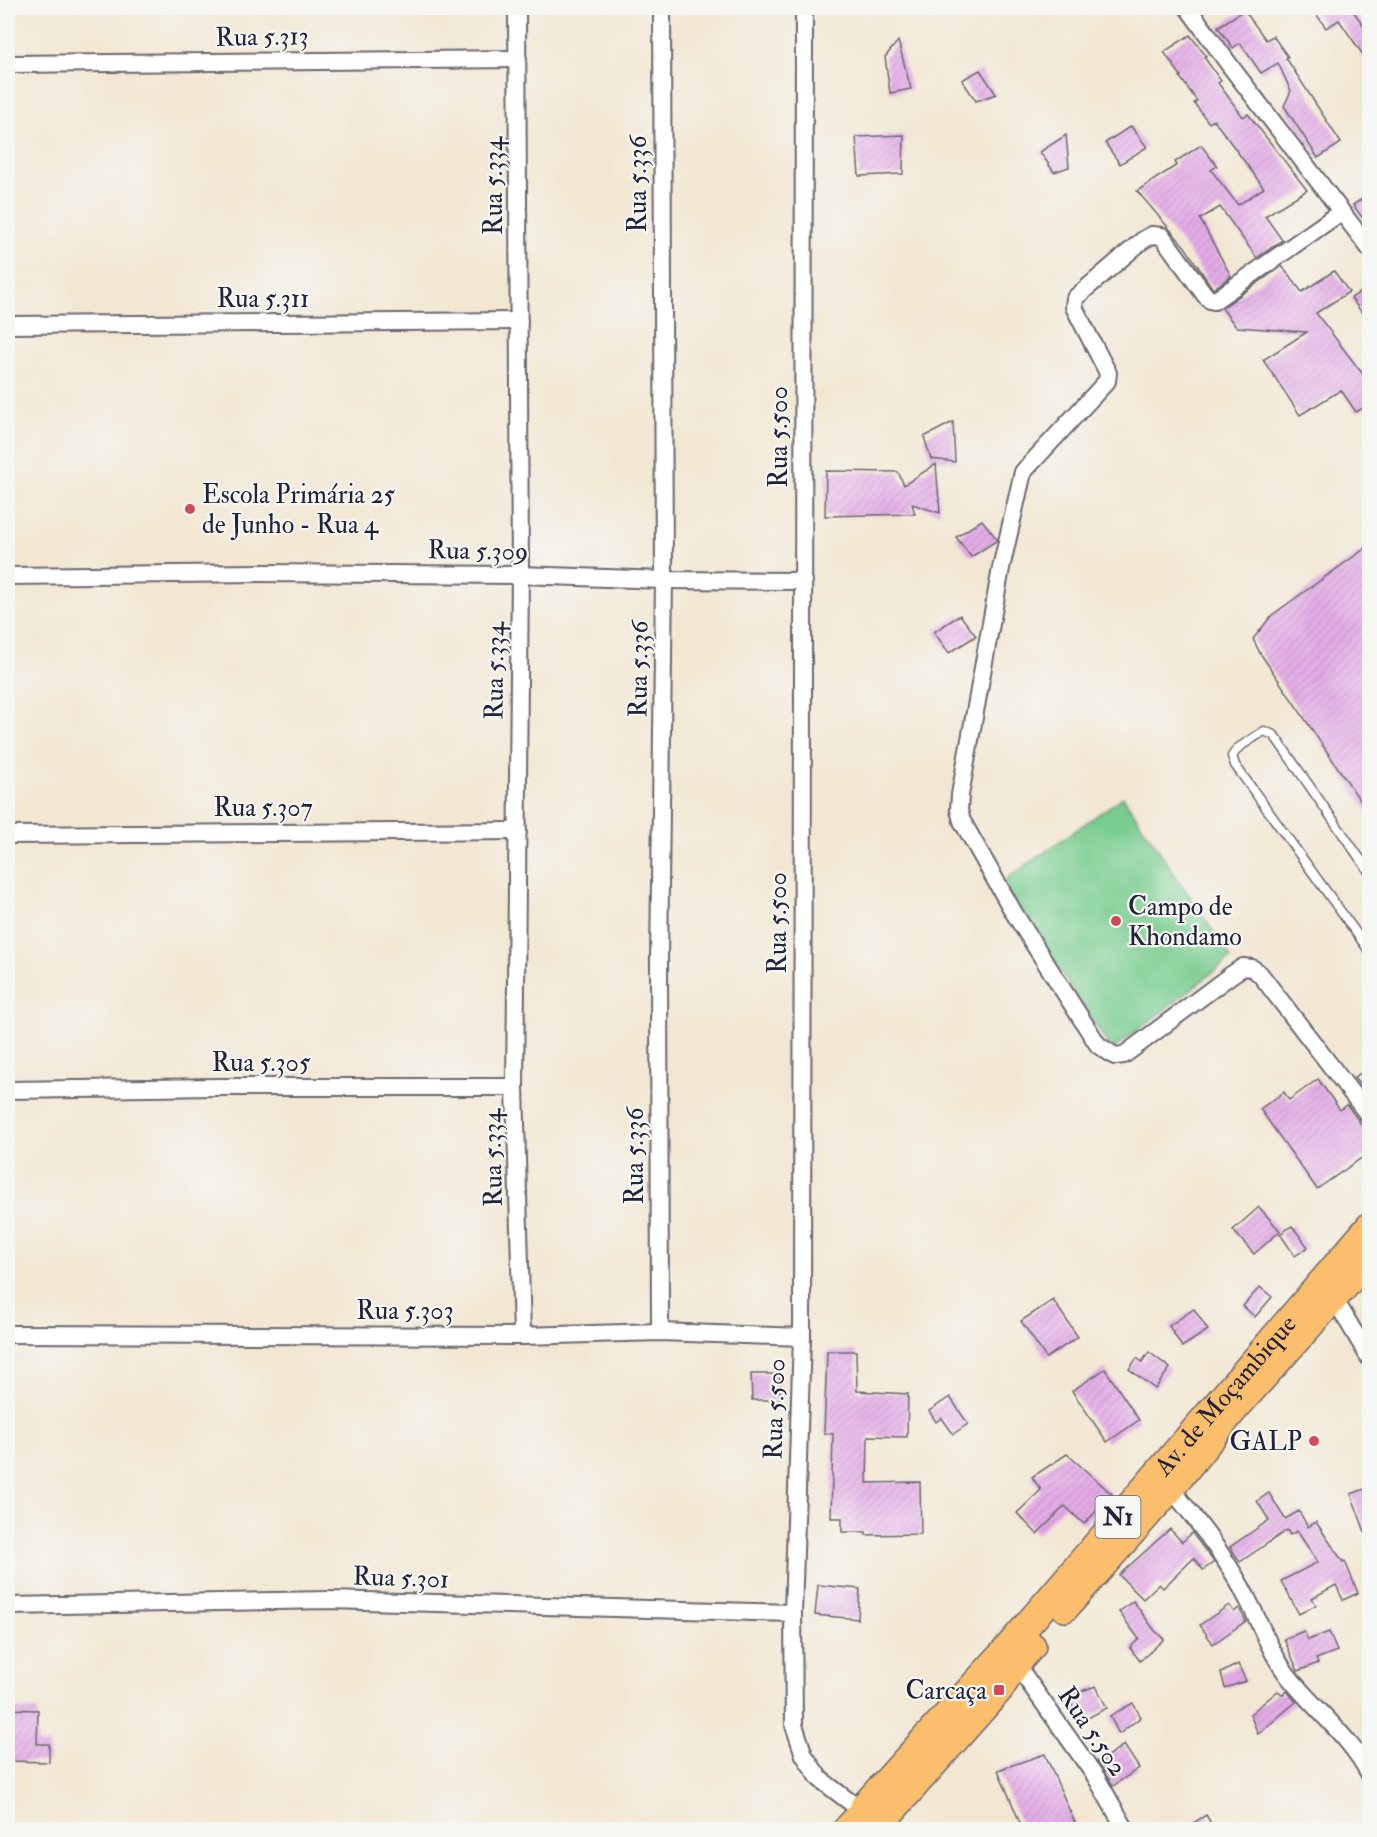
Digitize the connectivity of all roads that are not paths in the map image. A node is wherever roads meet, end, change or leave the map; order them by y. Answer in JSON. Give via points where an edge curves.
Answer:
{"nodes":[{"id":1,"x":517,"y":8,"type":"edge"},
{"id":2,"x":662,"y":8,"type":"edge"},
{"id":3,"x":804,"y":8,"type":"edge"},
{"id":4,"x":1188,"y":8,"type":"edge"},
{"id":5,"x":518,"y":59,"type":"junction"},
{"id":6,"x":8,"y":64,"type":"edge"},
{"id":7,"x":1341,"y":212,"type":"junction"},
{"id":8,"x":1370,"y":249,"type":"edge"},
{"id":9,"x":519,"y":321,"type":"junction"},
{"id":10,"x":8,"y":325,"type":"edge"},
{"id":11,"x":520,"y":575,"type":"junction"},
{"id":12,"x":8,"y":576,"type":"edge"},
{"id":13,"x":664,"y":580,"type":"junction"},
{"id":14,"x":804,"y":581,"type":"junction"},
{"id":15,"x":518,"y":831,"type":"junction"},
{"id":16,"x":8,"y":835,"type":"edge"},
{"id":17,"x":1370,"y":873,"type":"edge"},
{"id":18,"x":1370,"y":952,"type":"edge"},
{"id":19,"x":515,"y":1087,"type":"junction"},
{"id":20,"x":8,"y":1090,"type":"edge"},
{"id":21,"x":1370,"y":1117,"type":"edge"},
{"id":22,"x":1370,"y":1226,"type":"edge"},
{"id":23,"x":1370,"y":1257,"type":"edge"},
{"id":24,"x":1334,"y":1298,"type":"junction"},
{"id":25,"x":660,"y":1332,"type":"junction"},
{"id":26,"x":8,"y":1334,"type":"edge"},
{"id":27,"x":522,"y":1336,"type":"junction"},
{"id":28,"x":802,"y":1337,"type":"junction"},
{"id":29,"x":1370,"y":1359,"type":"edge"},
{"id":30,"x":1171,"y":1488,"type":"junction"},
{"id":31,"x":8,"y":1606,"type":"edge"},
{"id":32,"x":793,"y":1613,"type":"junction"},
{"id":33,"x":1016,"y":1664,"type":"junction"},
{"id":34,"x":1370,"y":1775,"type":"edge"},
{"id":35,"x":862,"y":1819,"type":"edge"},
{"id":36,"x":1126,"y":1830,"type":"edge"}],
"edges":[{"from":1,"to":5,"type":"street","name":"Rua 5.334"},
{"from":2,"to":13,"type":"street","name":"Rua 5.336"},
{"from":3,"to":14,"type":"street","name":"Rua 5.500"},
{"from":4,"to":7,"type":"street"},
{"from":5,"to":6,"type":"street","name":"Rua 5.313"},
{"from":5,"to":9,"type":"street","name":"Rua 5.334"},
{"from":7,"to":8,"type":"street"},
{"from":7,"to":21,"type":"street","via":[[1214,301],[1209,300],[1162,236],[1152,235],[1075,298],[1077,313],[1108,373],[1107,381],[1023,472],[1001,568],[959,810],[1014,913],[1098,1046],[1115,1056],[1124,1055],[1231,975],[1243,967],[1252,968]]},
{"from":9,"to":10,"type":"street","name":"Rua 5.311"},
{"from":9,"to":11,"type":"street","name":"Rua 5.334"},
{"from":11,"to":12,"type":"street","name":"Rua 5.309"},
{"from":11,"to":13,"type":"street","name":"Rua 5.309"},
{"from":11,"to":15,"type":"street","name":"Rua 5.334"},
{"from":13,"to":14,"type":"street","name":"Rua 5.309"},
{"from":13,"to":25,"type":"street","name":"Rua 5.336"},
{"from":14,"to":28,"type":"street","name":"Rua 5.500"},
{"from":15,"to":16,"type":"street","name":"Rua 5.307"},
{"from":15,"to":19,"type":"street","name":"Rua 5.334"},
{"from":17,"to":18,"type":"lane","via":[[1274,735],[1264,731],[1238,748],[1232,756],[1235,765]]},
{"from":19,"to":20,"type":"street","name":"Rua 5.305"},
{"from":19,"to":27,"type":"street","name":"Rua 5.334"},
{"from":22,"to":35,"type":"highway","name":"Av. de Moçambique","number":"N1"},
{"from":23,"to":24,"type":"highway","name":"Av. de Moçambique","number":"N1"},
{"from":24,"to":29,"type":"street"},
{"from":24,"to":30,"type":"highway","name":"Av. de Moçambique","number":"N1","via":[[1232,1412]]},
{"from":25,"to":27,"type":"street","name":"Rua 5.303"},
{"from":25,"to":28,"type":"street","name":"Rua 5.303"},
{"from":26,"to":27,"type":"street","name":"Rua 5.303"},
{"from":28,"to":32,"type":"street","name":"Rua 5.500"},
{"from":30,"to":33,"type":"highway","name":"Av. de Moçambique","number":"N1"},
{"from":30,"to":34,"type":"street","via":[[1215,1545],[1288,1675],[1355,1750]]},
{"from":31,"to":32,"type":"street","name":"Rua 5.301","via":[[329,1600]]},
{"from":32,"to":35,"type":"street","name":"Rua 5.500","via":[[794,1725],[804,1755],[820,1779]]},
{"from":33,"to":35,"type":"highway","name":"Av. de Moçambique","number":"N1","via":[[999,1690]]},
{"from":33,"to":36,"type":"street","name":"Rua 5.502","via":[[1096,1777]]}]}
